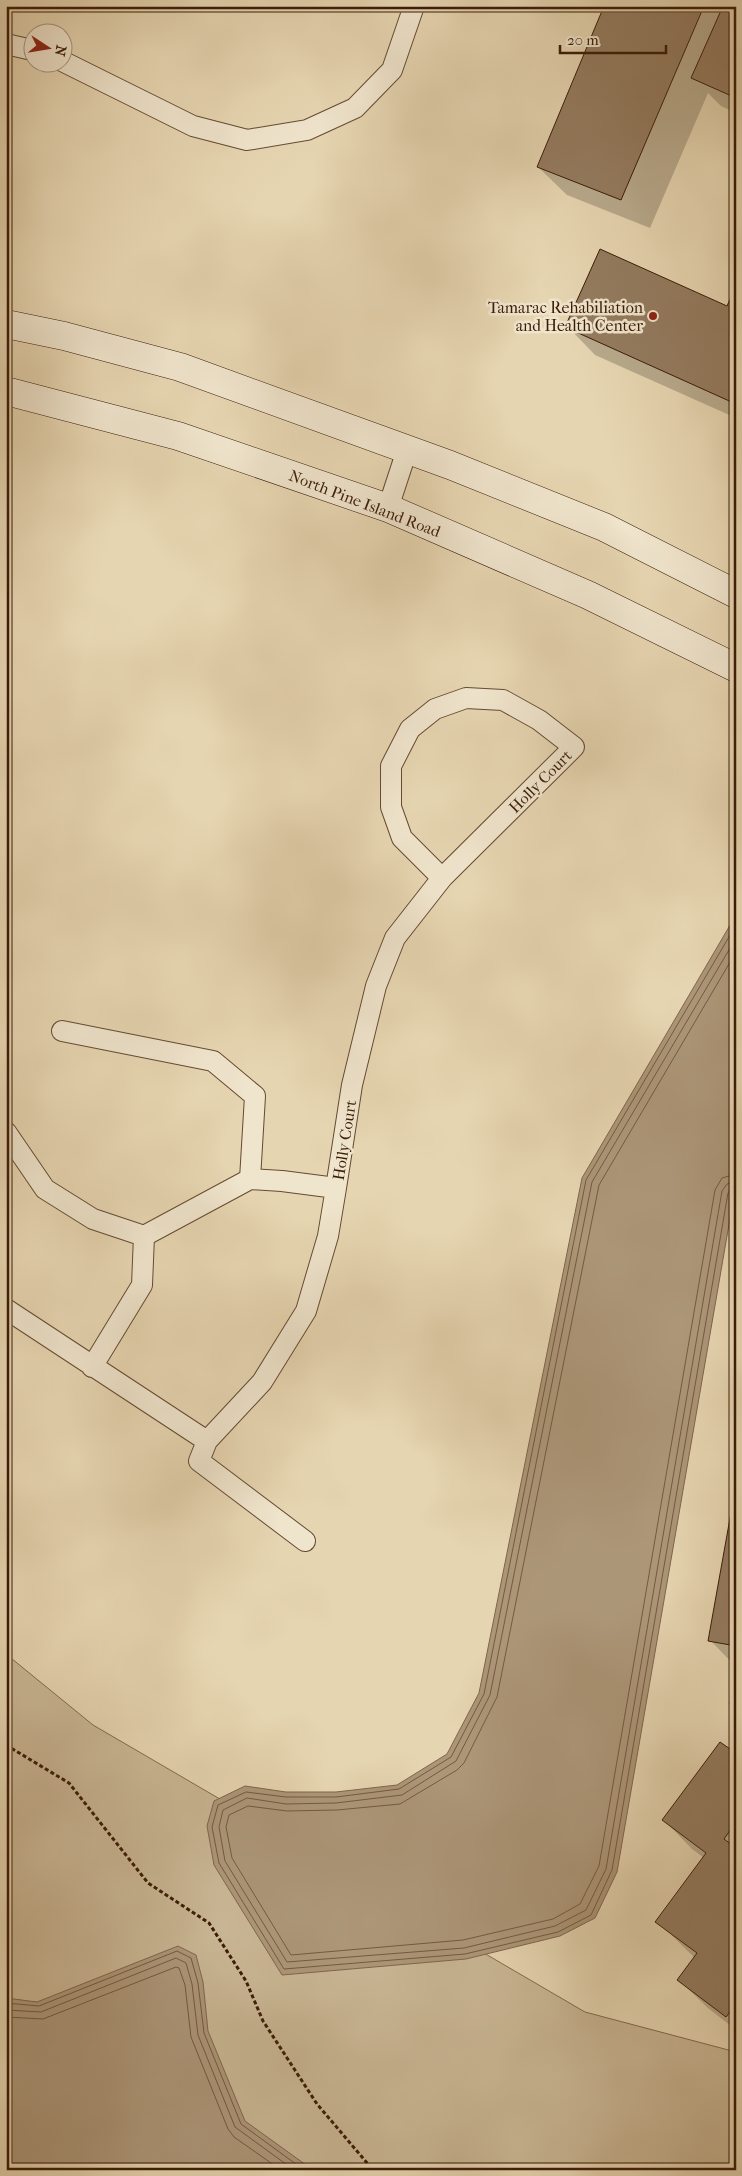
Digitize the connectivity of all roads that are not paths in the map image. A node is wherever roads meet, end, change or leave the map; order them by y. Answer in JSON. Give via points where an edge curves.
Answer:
{"nodes":[{"id":1,"x":414,"y":6,"type":"edge"},
{"id":2,"x":6,"y":44,"type":"edge"},
{"id":3,"x":22,"y":48,"type":"edge"},
{"id":4,"x":72,"y":66,"type":"edge"},
{"id":5,"x":6,"y":324,"type":"edge"},
{"id":6,"x":6,"y":391,"type":"edge"},
{"id":7,"x":407,"y":450,"type":"junction"},
{"id":8,"x":388,"y":508,"type":"junction"},
{"id":9,"x":736,"y":594,"type":"edge"},
{"id":10,"x":736,"y":668,"type":"edge"},
{"id":11,"x":442,"y":878,"type":"junction"},
{"id":12,"x":62,"y":1031,"type":"dead end"},
{"id":13,"x":6,"y":1132,"type":"edge"},
{"id":14,"x":250,"y":1179,"type":"junction"},
{"id":15,"x":336,"y":1188,"type":"junction"},
{"id":16,"x":144,"y":1236,"type":"junction"},
{"id":17,"x":6,"y":1309,"type":"edge"},
{"id":18,"x":92,"y":1367,"type":"junction"},
{"id":19,"x":207,"y":1441,"type":"junction"},
{"id":20,"x":305,"y":1541,"type":"dead end"}],
"edges":[{"from":1,"to":4,"type":"lane","via":[[392,70],[355,108],[307,130],[247,140],[193,126]]},
{"from":2,"to":3,"type":"lane"},
{"from":5,"to":7,"type":"main road","via":[[64,336],[180,368]]},
{"from":6,"to":8,"type":"main road","name":"North Pine Island Road","via":[[178,436]]},
{"from":7,"to":8,"type":"lane"},
{"from":7,"to":9,"type":"main road","via":[[604,527]]},
{"from":8,"to":10,"type":"main road","name":"North Pine Island Road","via":[[588,595]]},
{"from":11,"to":11,"type":"lane","name":"Holly Court","via":[[402,838],[391,807],[391,766],[410,730],[435,709],[466,698],[503,700],[539,720],[574,747]]},
{"from":11,"to":15,"type":"lane","name":"Holly Court","via":[[395,938],[376,986],[352,1085]]},
{"from":12,"to":14,"type":"lane","via":[[213,1061],[256,1096]]},
{"from":13,"to":16,"type":"lane","via":[[44,1189],[93,1219]]},
{"from":14,"to":15,"type":"lane","name":"Holly Court"},
{"from":14,"to":16,"type":"lane"},
{"from":15,"to":19,"type":"lane","via":[[328,1236],[306,1311],[262,1382]]},
{"from":16,"to":18,"type":"lane","via":[[142,1285]]},
{"from":17,"to":18,"type":"lane"},
{"from":18,"to":19,"type":"lane"},
{"from":19,"to":20,"type":"lane","via":[[200,1461]]}]}
